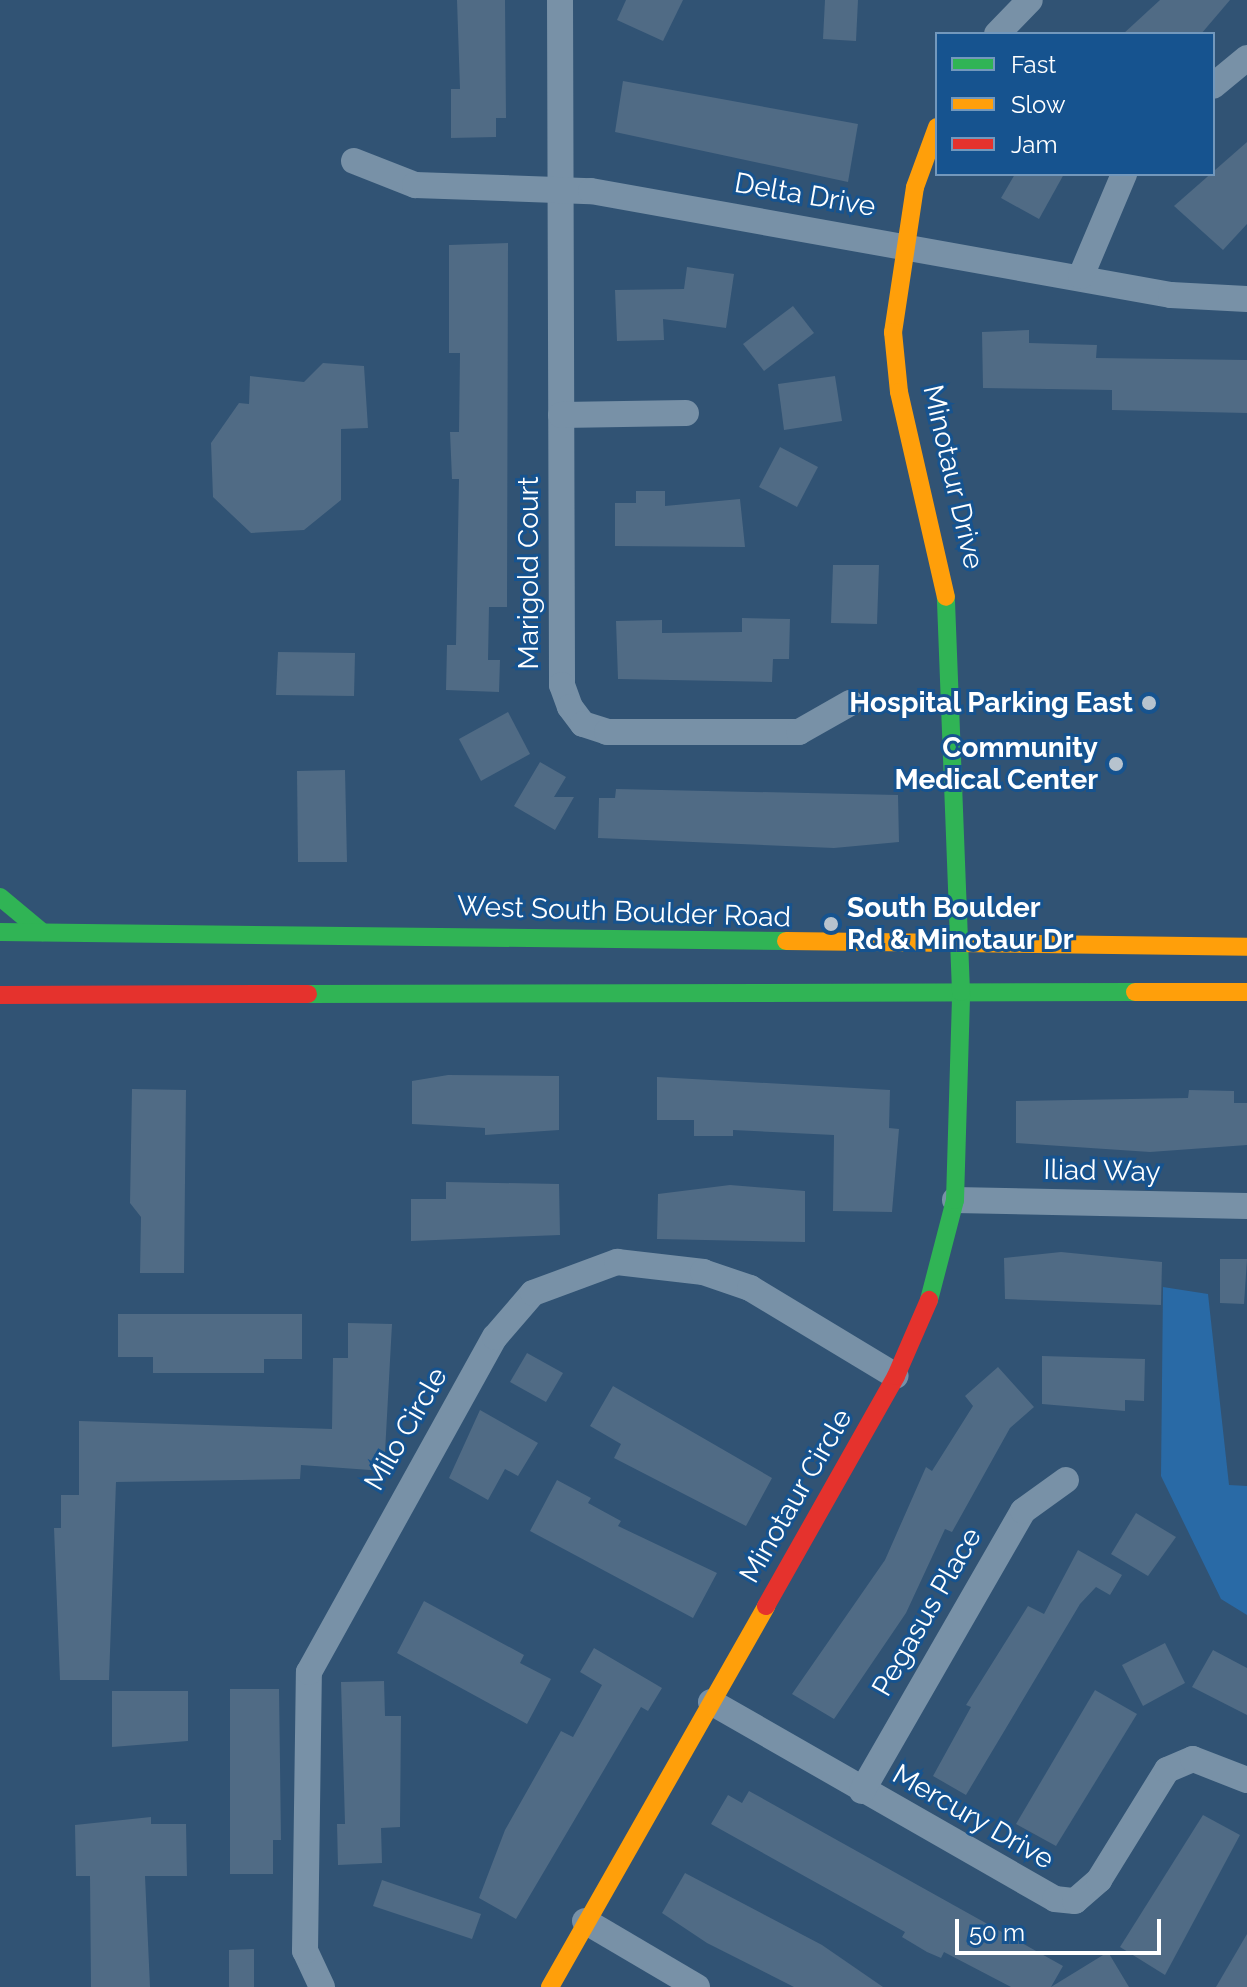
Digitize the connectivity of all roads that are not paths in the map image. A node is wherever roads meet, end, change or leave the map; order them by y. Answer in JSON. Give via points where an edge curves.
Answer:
{"nodes":[{"id":1,"x":560,"y":0,"type":"edge"},
{"id":2,"x":1030,"y":0,"type":"edge"},
{"id":3,"x":999,"y":32,"type":"edge"},
{"id":4,"x":1247,"y":58,"type":"edge"},
{"id":5,"x":1215,"y":84,"type":"edge"},
{"id":6,"x":935,"y":134,"type":"edge"},
{"id":7,"x":354,"y":161,"type":"dead end"},
{"id":8,"x":1123,"y":176,"type":"edge"},
{"id":9,"x":558,"y":188,"type":"junction"},
{"id":10,"x":903,"y":245,"type":"junction"},
{"id":11,"x":1081,"y":276,"type":"junction"},
{"id":12,"x":1247,"y":299,"type":"edge"},
{"id":13,"x":686,"y":413,"type":"dead end"},
{"id":14,"x":561,"y":415,"type":"junction"},
{"id":15,"x":850,"y":703,"type":"dead end"},
{"id":16,"x":0,"y":897,"type":"edge"},
{"id":17,"x":0,"y":932,"type":"edge"},
{"id":18,"x":42,"y":932,"type":"junction"},
{"id":19,"x":958,"y":947,"type":"junction"},
{"id":20,"x":1247,"y":947,"type":"edge"},
{"id":21,"x":961,"y":992,"type":"junction"},
{"id":22,"x":1247,"y":992,"type":"edge"},
{"id":23,"x":0,"y":995,"type":"edge"},
{"id":24,"x":39,"y":995,"type":"junction"},
{"id":25,"x":14,"y":1013,"type":"dead end"},
{"id":26,"x":955,"y":1200,"type":"junction"},
{"id":27,"x":1247,"y":1206,"type":"edge"},
{"id":28,"x":896,"y":1376,"type":"junction"},
{"id":29,"x":1066,"y":1480,"type":"dead end"},
{"id":30,"x":711,"y":1702,"type":"junction"},
{"id":31,"x":1247,"y":1780,"type":"edge"},
{"id":32,"x":862,"y":1791,"type":"junction"},
{"id":33,"x":585,"y":1921,"type":"junction"},
{"id":34,"x":322,"y":1987,"type":"edge"},
{"id":35,"x":550,"y":1987,"type":"edge"},
{"id":36,"x":697,"y":1987,"type":"edge"}],
"edges":[{"from":1,"to":9,"type":"street","name":"Marigold Court"},
{"from":2,"to":3,"type":"street"},
{"from":4,"to":5,"type":"street"},
{"from":6,"to":10,"type":"main road","name":"Minotaur Drive"},
{"from":7,"to":9,"type":"street","name":"Delta Drive","via":[[415,185]]},
{"from":8,"to":11,"type":"street"},
{"from":9,"to":10,"type":"street","name":"Delta Drive"},
{"from":9,"to":14,"type":"street","name":"Marigold Court"},
{"from":10,"to":11,"type":"street","name":"Delta Drive"},
{"from":10,"to":19,"type":"main road","name":"Minotaur Drive","via":[[893,332],[899,392],[944,570]]},
{"from":11,"to":12,"type":"street","name":"Delta Drive","via":[[1171,295]]},
{"from":13,"to":14,"type":"street"},
{"from":14,"to":15,"type":"street","name":"Marigold Court","via":[[562,685],[583,724],[607,732],[799,732]]},
{"from":16,"to":18,"type":"main road"},
{"from":17,"to":18,"type":"main road","name":"West South Boulder Road"},
{"from":18,"to":19,"type":"main road","name":"West South Boulder Road"},
{"from":19,"to":20,"type":"main road","name":"West South Boulder Road"},
{"from":19,"to":21,"type":"main road","name":"Minotaur Drive"},
{"from":21,"to":22,"type":"main road"},
{"from":21,"to":24,"type":"main road"},
{"from":21,"to":26,"type":"main road","name":"Minotaur Circle"},
{"from":23,"to":24,"type":"main road"},
{"from":24,"to":25,"type":"main road"},
{"from":26,"to":27,"type":"street","name":"Iliad Way"},
{"from":26,"to":28,"type":"main road","name":"Minotaur Circle","via":[[943,1266]]},
{"from":28,"to":30,"type":"main road","name":"Minotaur Circle"},
{"from":28,"to":34,"type":"street","name":"Milo Circle","via":[[750,1288],[703,1272],[617,1262],[533,1293],[495,1337],[309,1672],[305,1951]]},
{"from":29,"to":32,"type":"street","name":"Pegasus Place","via":[[1023,1511]]},
{"from":30,"to":32,"type":"street","name":"Mercury Drive"},
{"from":30,"to":33,"type":"main road","name":"Minotaur Circle"},
{"from":31,"to":32,"type":"street","name":"Mercury Drive","via":[[1193,1759],[1167,1770],[1099,1880],[1075,1901],[1029,1889]]},
{"from":33,"to":35,"type":"main road","name":"Minotaur Circle"},
{"from":33,"to":36,"type":"street"}]}
